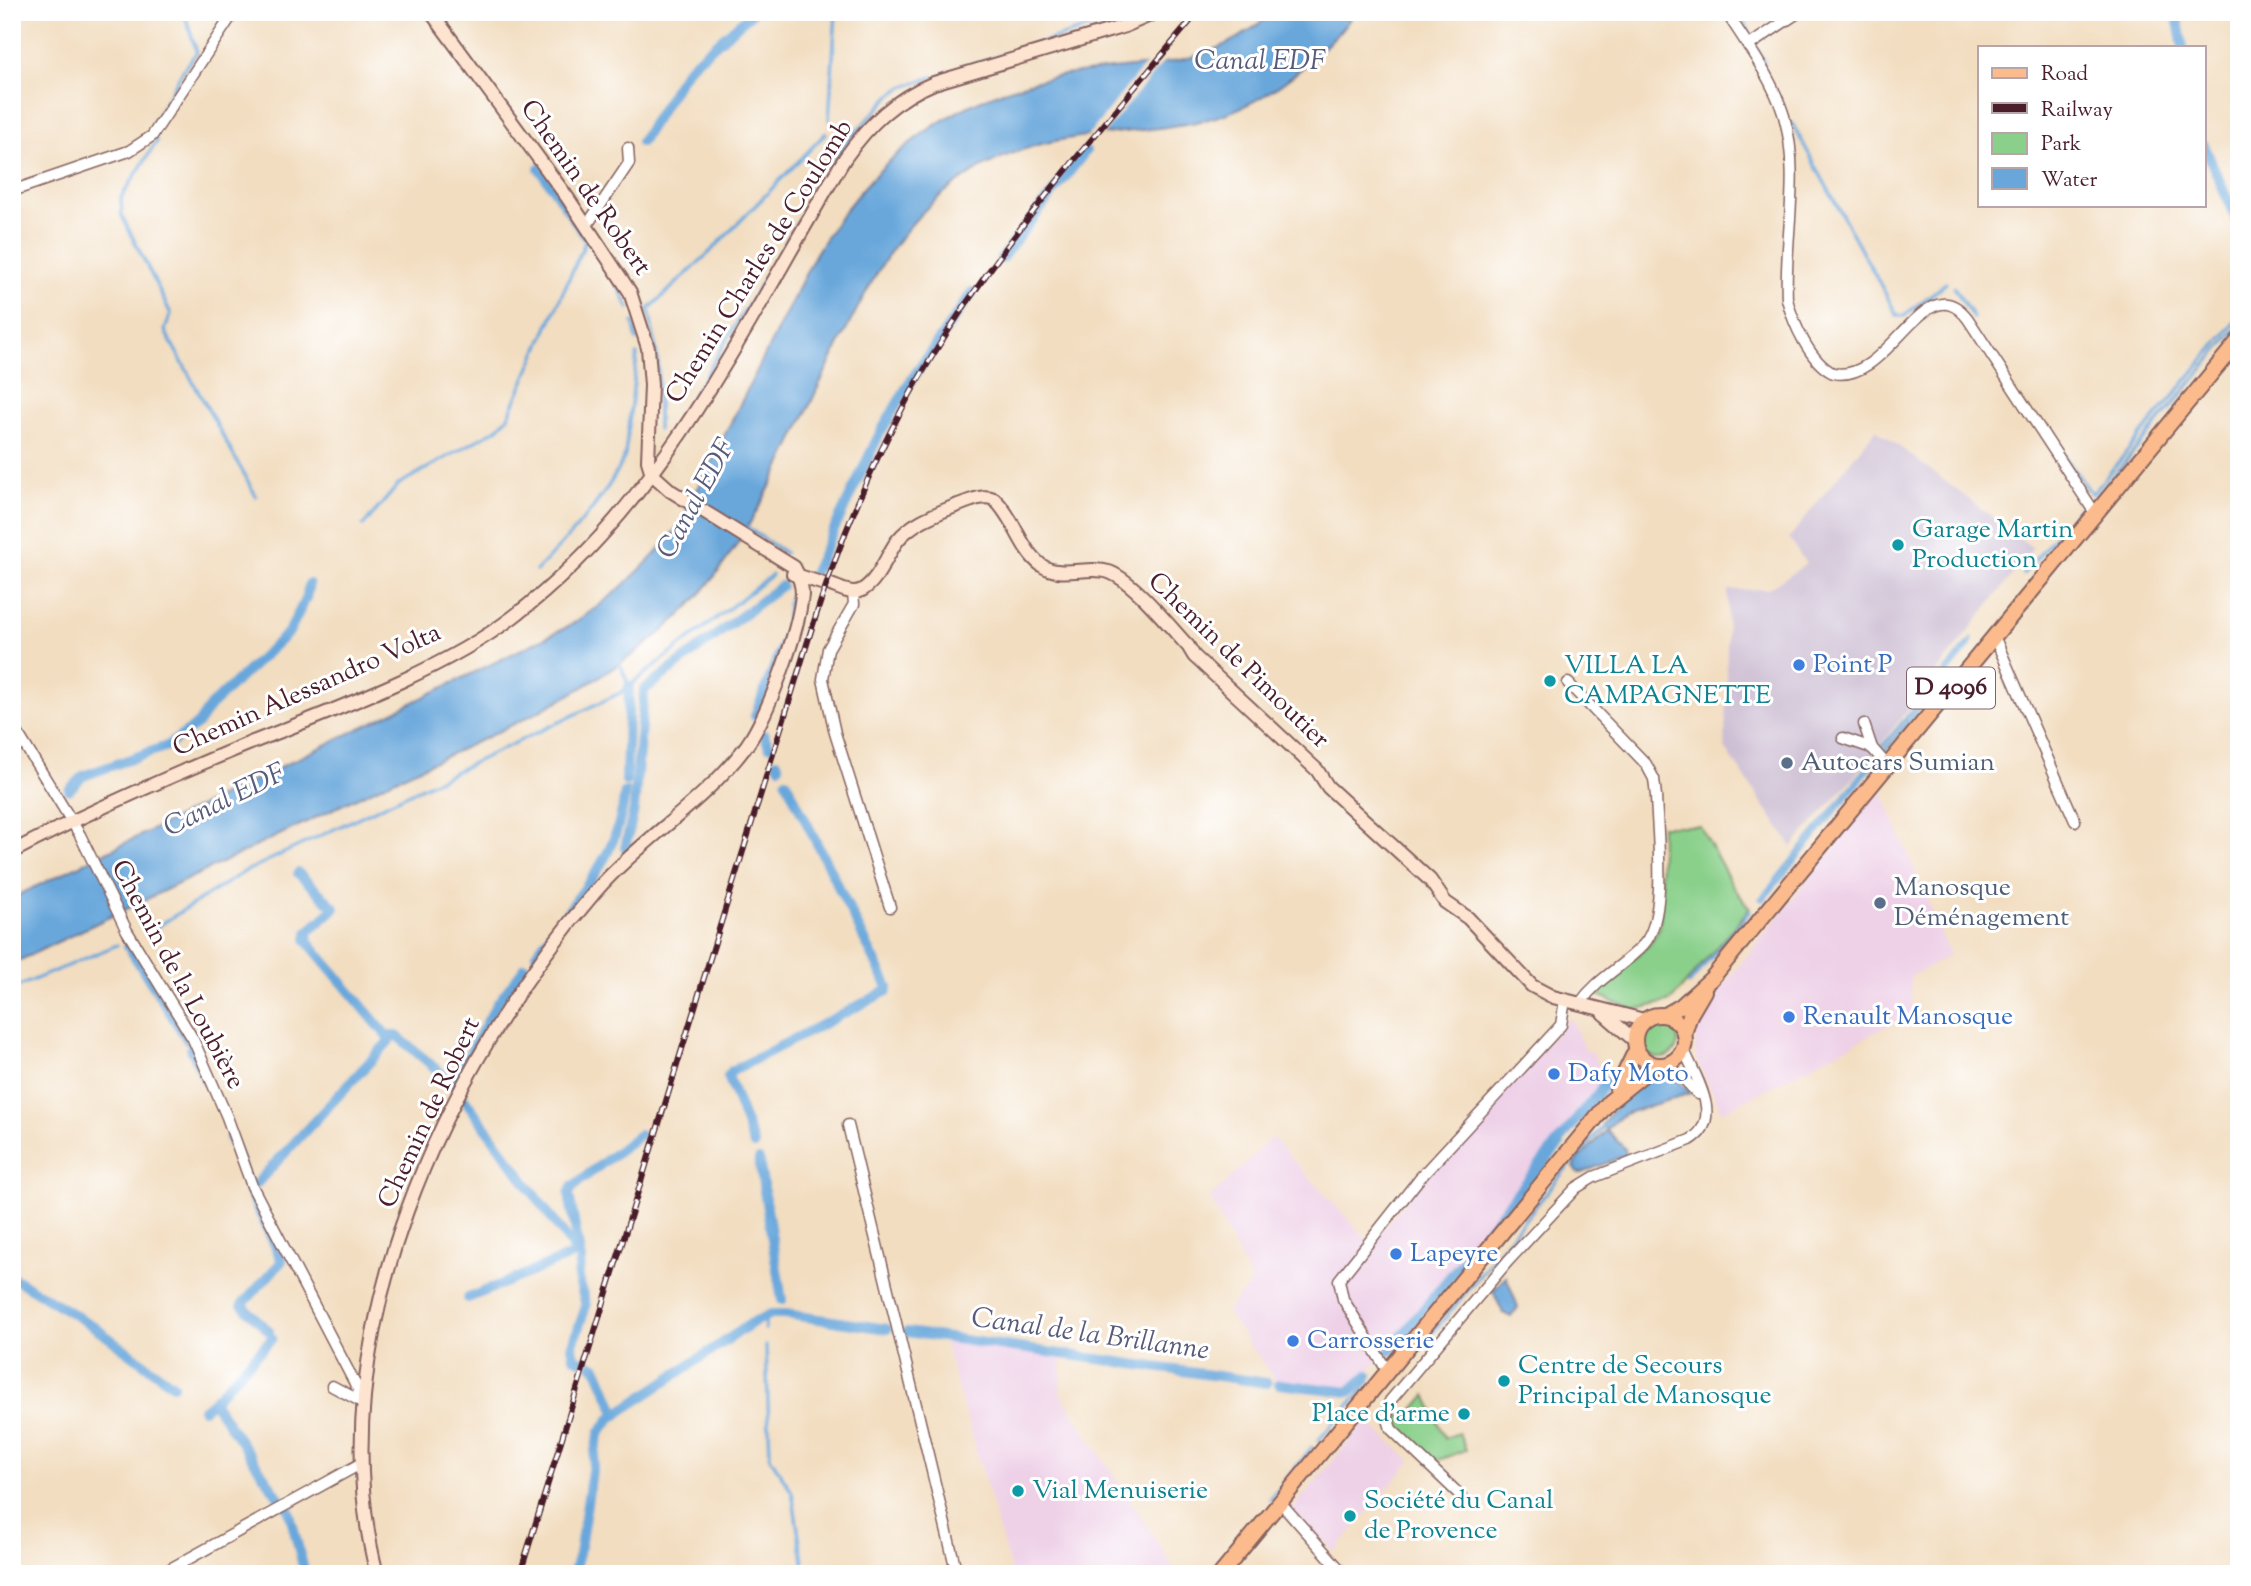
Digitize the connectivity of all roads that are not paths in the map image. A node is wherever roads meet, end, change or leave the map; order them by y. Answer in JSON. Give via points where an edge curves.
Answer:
{"nodes":[{"id":1,"x":234,"y":12,"type":"edge"},
{"id":2,"x":431,"y":12,"type":"edge"},
{"id":3,"x":1157,"y":12,"type":"edge"},
{"id":4,"x":1727,"y":12,"type":"edge"},
{"id":5,"x":1798,"y":12,"type":"edge"},
{"id":6,"x":1748,"y":46,"type":"junction"},
{"id":7,"x":628,"y":148,"type":"dead end"},
{"id":8,"x":12,"y":191,"type":"edge"},
{"id":9,"x":587,"y":225,"type":"junction"},
{"id":10,"x":2239,"y":340,"type":"edge"},
{"id":11,"x":649,"y":437,"type":"junction"},
{"id":12,"x":677,"y":437,"type":"junction"},
{"id":13,"x":652,"y":474,"type":"junction"},
{"id":14,"x":2095,"y":513,"type":"junction"},
{"id":15,"x":772,"y":554,"type":"junction"},
{"id":16,"x":796,"y":580,"type":"junction"},
{"id":17,"x":853,"y":592,"type":"junction"},
{"id":18,"x":1994,"y":636,"type":"junction"},
{"id":19,"x":1568,"y":683,"type":"dead end"},
{"id":20,"x":12,"y":724,"type":"edge"},
{"id":21,"x":1864,"y":724,"type":"dead end"},
{"id":22,"x":1843,"y":738,"type":"dead end"},
{"id":23,"x":1872,"y":748,"type":"junction"},
{"id":24,"x":1887,"y":765,"type":"junction"},
{"id":25,"x":72,"y":821,"type":"junction"},
{"id":26,"x":2075,"y":821,"type":"dead end"},
{"id":27,"x":12,"y":852,"type":"edge"},
{"id":28,"x":890,"y":907,"type":"dead end"},
{"id":29,"x":1712,"y":978,"type":"junction"},
{"id":30,"x":1565,"y":1000,"type":"junction"},
{"id":31,"x":1581,"y":1002,"type":"junction"},
{"id":32,"x":1597,"y":1008,"type":"junction"},
{"id":33,"x":1665,"y":1015,"type":"junction"},
{"id":34,"x":1644,"y":1020,"type":"junction"},
{"id":35,"x":1684,"y":1041,"type":"junction"},
{"id":36,"x":1635,"y":1045,"type":"junction"},
{"id":37,"x":1660,"y":1065,"type":"junction"},
{"id":38,"x":1609,"y":1102,"type":"junction"},
{"id":39,"x":1707,"y":1108,"type":"junction"},
{"id":40,"x":848,"y":1125,"type":"dead end"},
{"id":41,"x":1388,"y":1372,"type":"junction"},
{"id":42,"x":332,"y":1386,"type":"dead end"},
{"id":43,"x":365,"y":1403,"type":"junction"},
{"id":44,"x":362,"y":1463,"type":"junction"},
{"id":45,"x":1461,"y":1496,"type":"dead end"},
{"id":46,"x":1280,"y":1502,"type":"junction"},
{"id":47,"x":161,"y":1574,"type":"edge"},
{"id":48,"x":377,"y":1574,"type":"edge"},
{"id":49,"x":957,"y":1574,"type":"edge"},
{"id":50,"x":1221,"y":1574,"type":"edge"},
{"id":51,"x":1345,"y":1574,"type":"edge"}],
"edges":[{"from":1,"to":8,"type":"street","via":[[152,136],[129,151]]},
{"from":2,"to":9,"type":"street","name":"Chemin de Robert"},
{"from":3,"to":12,"type":"street","name":"Chemin Charles de Coulomb","via":[[1125,26],[934,83],[890,107],[845,158]]},
{"from":4,"to":6,"type":"street"},
{"from":5,"to":6,"type":"street"},
{"from":6,"to":14,"type":"street","via":[[1784,118],[1791,167],[1787,299],[1815,357],[1833,373],[1857,372],[1892,347],[1927,308],[1942,302],[1954,305],[1968,319]]},
{"from":7,"to":9,"type":"street","via":[[629,163]]},
{"from":9,"to":11,"type":"street","name":"Chemin de Robert","via":[[631,292],[645,329],[650,367]]},
{"from":10,"to":14,"type":"main road","number":"D 4096"},
{"from":11,"to":12,"type":"street","via":[[660,444]]},
{"from":11,"to":13,"type":"street","name":"Chemin de Robert"},
{"from":12,"to":13,"type":"street","name":"Chemin Charles de Coulomb"},
{"from":13,"to":15,"type":"street","via":[[671,491]]},
{"from":13,"to":25,"type":"street","name":"Chemin Alessandro Volta","via":[[571,567],[511,619],[473,642],[335,710]]},
{"from":14,"to":18,"type":"main road","number":"D 4096"},
{"from":15,"to":16,"type":"street"},
{"from":15,"to":16,"type":"street","via":[[794,568]]},
{"from":16,"to":17,"type":"street"},
{"from":16,"to":43,"type":"street","name":"Chemin de Robert","via":[[802,595],[786,656],[747,744],[691,807],[595,891],[506,1009],[474,1063],[399,1232],[376,1323]]},
{"from":17,"to":28,"type":"street","via":[[853,608],[828,649],[824,686]]},
{"from":17,"to":30,"type":"street","name":"Chemin de Pimoutier","via":[[869,585],[909,529],[982,496],[994,499],[1044,567],[1109,572],[1127,584],[1194,656],[1430,880],[1442,899],[1468,918],[1521,975],[1546,995]]},
{"from":18,"to":24,"type":"main road","number":"D 4096"},
{"from":18,"to":26,"type":"street"},
{"from":19,"to":31,"type":"street","via":[[1630,746],[1654,779],[1658,898],[1653,928],[1644,944],[1594,984]]},
{"from":20,"to":25,"type":"street","name":"Chemin de la Loubière"},
{"from":21,"to":23,"type":"street"},
{"from":22,"to":23,"type":"street"},
{"from":23,"to":24,"type":"street"},
{"from":24,"to":29,"type":"main road","number":"D 4096"},
{"from":25,"to":27,"type":"street","name":"Chemin Alessandro Volta"},
{"from":25,"to":43,"type":"street","name":"Chemin de la Loubière","via":[[127,931],[193,1039],[252,1186]]},
{"from":29,"to":33,"type":"main road","number":"D 4096"},
{"from":29,"to":35,"type":"main road","number":"D 4096","via":[[1690,1015]]},
{"from":30,"to":31,"type":"street","name":"Chemin de Pimoutier"},
{"from":30,"to":41,"type":"street","via":[[1561,1025],[1419,1179],[1339,1280],[1343,1299]]},
{"from":31,"to":32,"type":"street","name":"Chemin de Pimoutier"},
{"from":32,"to":34,"type":"street","name":"Chemin de Pimoutier"},
{"from":32,"to":36,"type":"street","name":"Chemin de Pimoutier"},
{"from":33,"to":34,"type":"main road"},
{"from":33,"to":35,"type":"main road","via":[[1678,1023]]},
{"from":34,"to":36,"type":"main road","via":[[1637,1027]]},
{"from":35,"to":37,"type":"main road","via":[[1678,1057]]},
{"from":35,"to":39,"type":"street"},
{"from":36,"to":37,"type":"main road","via":[[1642,1058]]},
{"from":36,"to":38,"type":"main road"},
{"from":37,"to":38,"type":"main road"},
{"from":37,"to":39,"type":"street","via":[[1688,1082]]},
{"from":38,"to":41,"type":"main road"},
{"from":39,"to":45,"type":"street","via":[[1705,1126],[1694,1138],[1588,1180],[1570,1194],[1392,1398],[1387,1416],[1391,1429]]},
{"from":40,"to":49,"type":"street"},
{"from":41,"to":46,"type":"main road"},
{"from":42,"to":43,"type":"street"},
{"from":43,"to":44,"type":"street","name":"Chemin de Robert"},
{"from":44,"to":47,"type":"street"},
{"from":44,"to":48,"type":"street","name":"Chemin de Robert"},
{"from":46,"to":50,"type":"main road"},
{"from":46,"to":51,"type":"street"}]}
